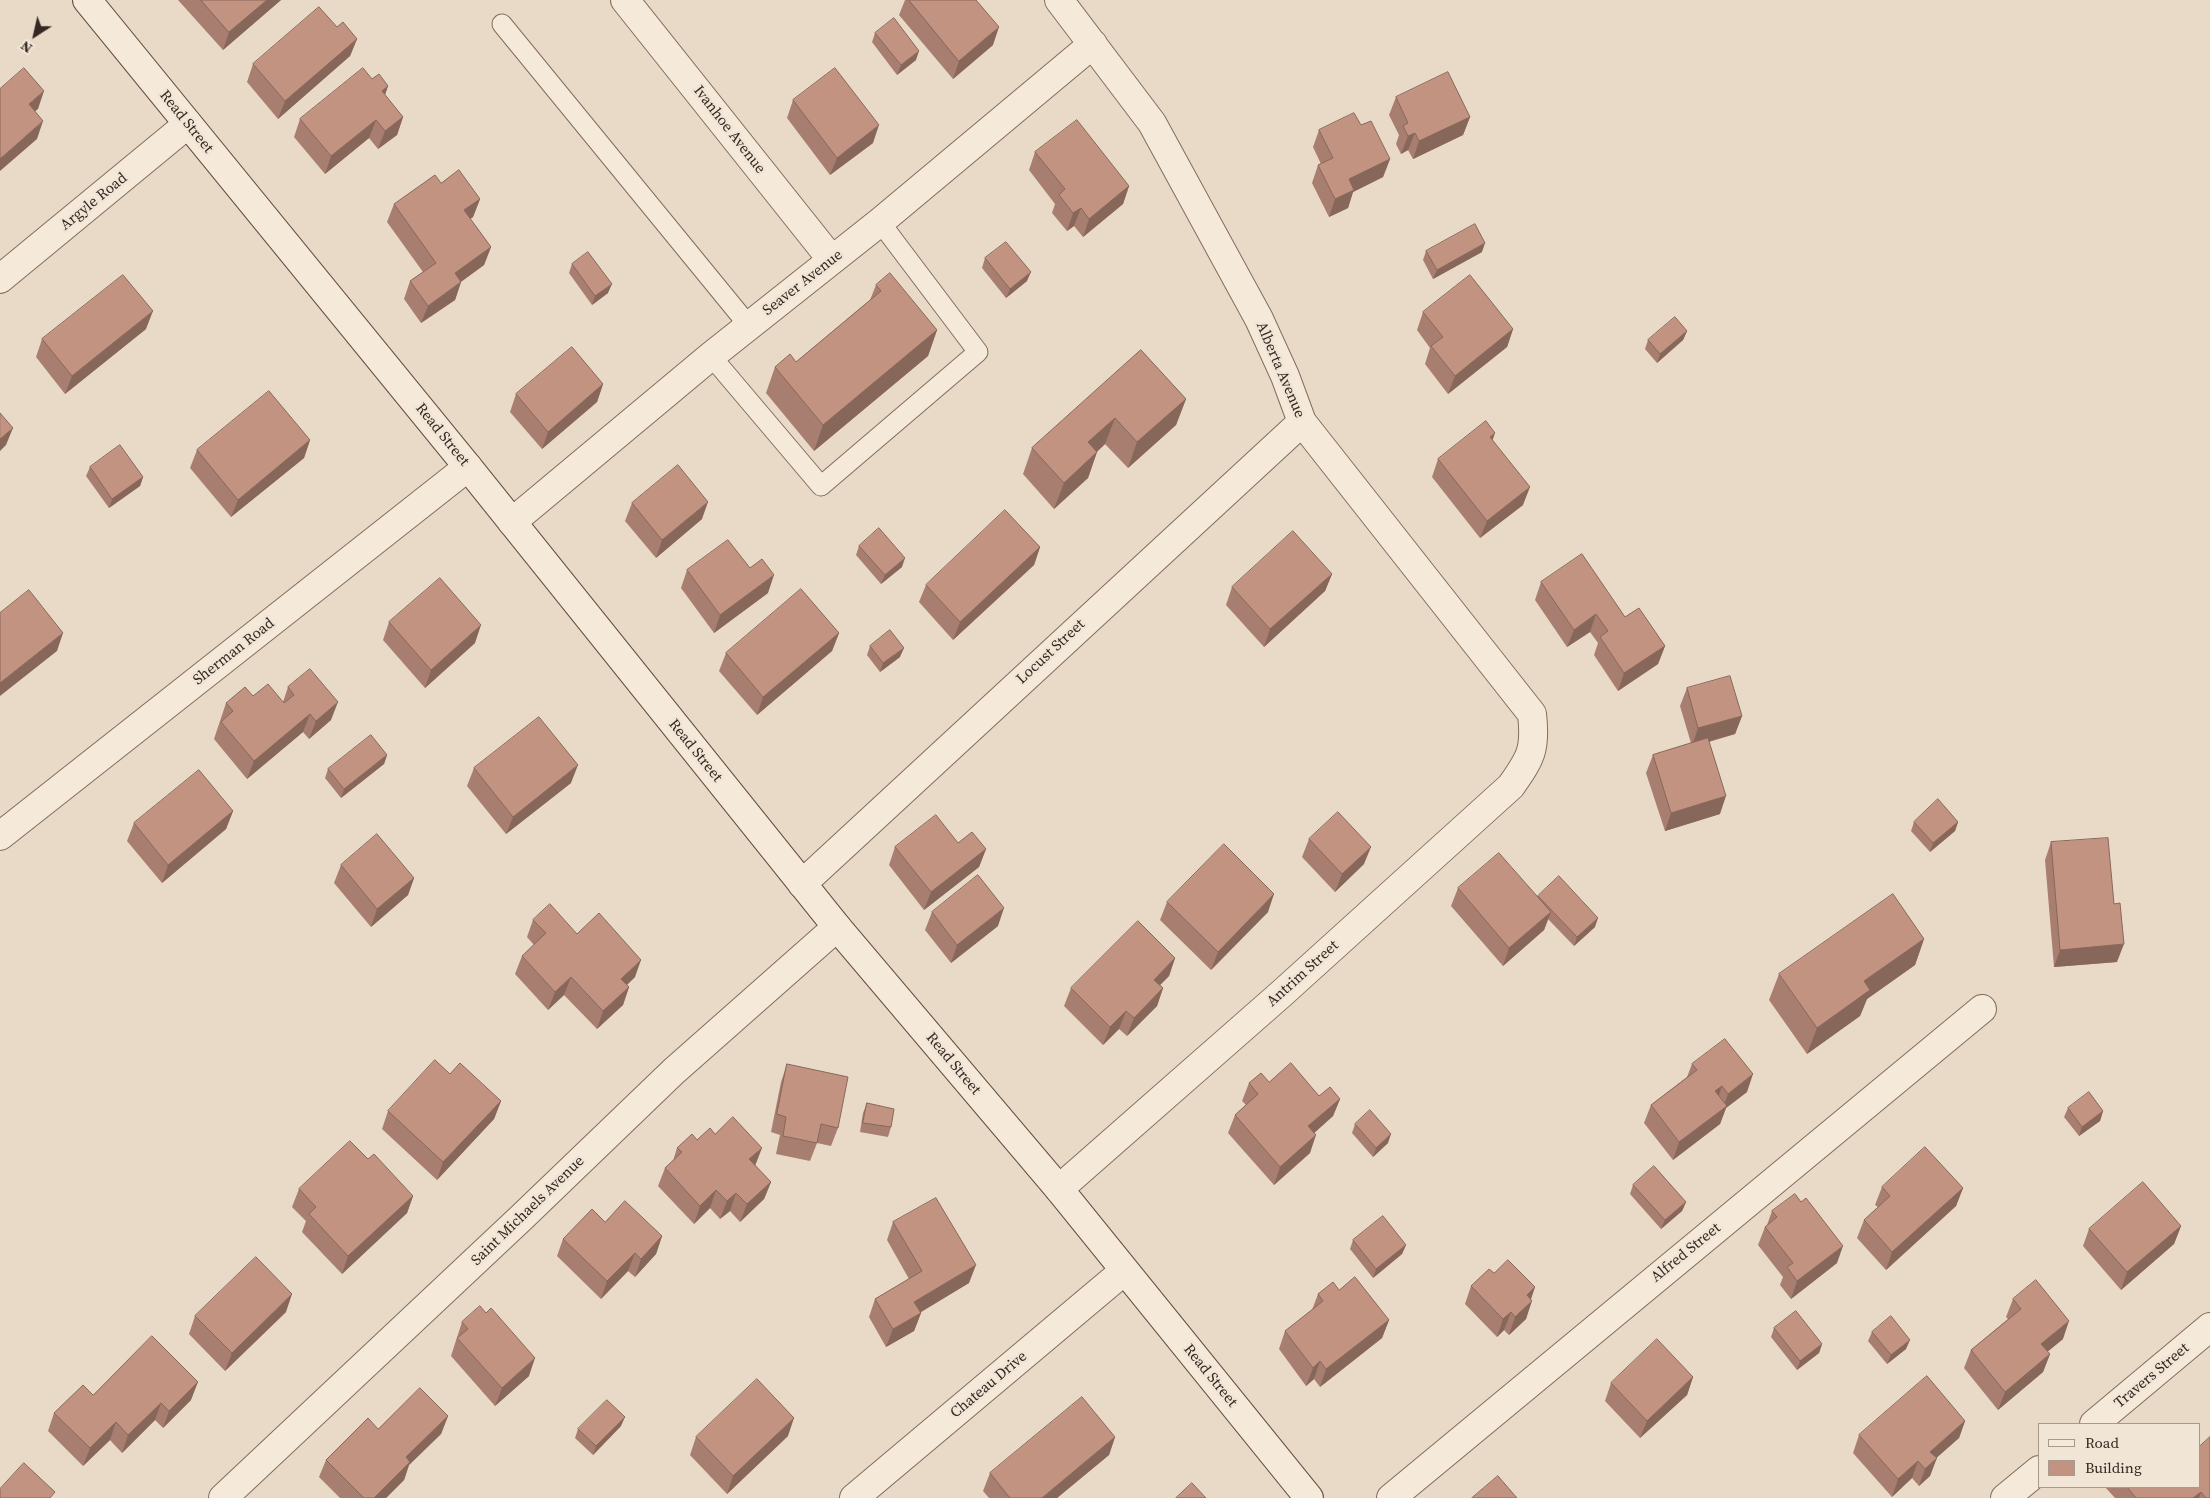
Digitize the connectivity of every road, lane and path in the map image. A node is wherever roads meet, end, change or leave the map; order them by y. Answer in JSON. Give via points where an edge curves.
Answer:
{"nodes":[{"id":1,"x":87,"y":0,"type":"edge"},
{"id":2,"x":626,"y":0,"type":"edge"},
{"id":3,"x":1058,"y":0,"type":"edge"},
{"id":4,"x":502,"y":24,"type":"dead end"},
{"id":5,"x":1093,"y":44,"type":"junction"},
{"id":6,"x":188,"y":124,"type":"junction"},
{"id":7,"x":880,"y":222,"type":"junction"},
{"id":8,"x":832,"y":260,"type":"junction"},
{"id":9,"x":0,"y":279,"type":"edge"},
{"id":10,"x":749,"y":326,"type":"junction"},
{"id":11,"x":711,"y":356,"type":"junction"},
{"id":12,"x":1302,"y":422,"type":"junction"},
{"id":13,"x":468,"y":468,"type":"junction"},
{"id":14,"x":512,"y":522,"type":"junction"},
{"id":15,"x":1532,"y":748,"type":"joint"},
{"id":16,"x":0,"y":836,"type":"edge"},
{"id":17,"x":802,"y":884,"type":"junction"},
{"id":18,"x":837,"y":927,"type":"junction"},
{"id":19,"x":1982,"y":1009,"type":"dead end"},
{"id":20,"x":1059,"y":1189,"type":"junction"},
{"id":21,"x":1124,"y":1271,"type":"junction"},
{"id":22,"x":2210,"y":1327,"type":"edge"},
{"id":23,"x":2095,"y":1423,"type":"edge"},
{"id":24,"x":2038,"y":1471,"type":"edge"},
{"id":25,"x":224,"y":1498,"type":"edge"},
{"id":26,"x":854,"y":1498,"type":"edge"},
{"id":27,"x":1309,"y":1498,"type":"edge"},
{"id":28,"x":1391,"y":1498,"type":"edge"},
{"id":29,"x":2005,"y":1498,"type":"edge"}],
"edges":[{"from":1,"to":6,"type":"street","name":"Read Street"},
{"from":2,"to":8,"type":"street","name":"Ivanhoe Avenue"},
{"from":3,"to":5,"type":"street","name":"Alberta Avenue"},
{"from":4,"to":10,"type":"lane"},
{"from":5,"to":7,"type":"street","name":"Seaver Avenue"},
{"from":5,"to":12,"type":"street","name":"Alberta Avenue","via":[[1152,124],[1259,320]]},
{"from":6,"to":9,"type":"street","name":"Argyle Road"},
{"from":6,"to":13,"type":"street","name":"Read Street"},
{"from":7,"to":8,"type":"street","name":"Seaver Avenue"},
{"from":7,"to":11,"type":"lane","via":[[978,352],[821,486]]},
{"from":8,"to":10,"type":"street","name":"Seaver Avenue"},
{"from":10,"to":11,"type":"street","name":"Seaver Avenue"},
{"from":11,"to":14,"type":"street","name":"Seaver Avenue"},
{"from":12,"to":15,"type":"street","name":"Alberta Avenue","via":[[1532,714],[1535,737]]},
{"from":12,"to":17,"type":"street","name":"Locust Street"},
{"from":13,"to":14,"type":"street","name":"Read Street"},
{"from":13,"to":16,"type":"street","name":"Sherman Road"},
{"from":14,"to":17,"type":"street","name":"Read Street"},
{"from":15,"to":20,"type":"street","name":"Antrim Street","via":[[1529,761],[1511,786]]},
{"from":17,"to":18,"type":"street","name":"Read Street"},
{"from":18,"to":20,"type":"street","name":"Read Street"},
{"from":18,"to":25,"type":"street","name":"Saint Michaels Avenue","via":[[674,1071]]},
{"from":19,"to":28,"type":"street","name":"Alfred Street"},
{"from":20,"to":21,"type":"street","name":"Read Street"},
{"from":21,"to":26,"type":"street","name":"Chateau Drive"},
{"from":21,"to":27,"type":"street","name":"Read Street"},
{"from":22,"to":23,"type":"street","name":"Travers Street"},
{"from":24,"to":29,"type":"street"}]}
